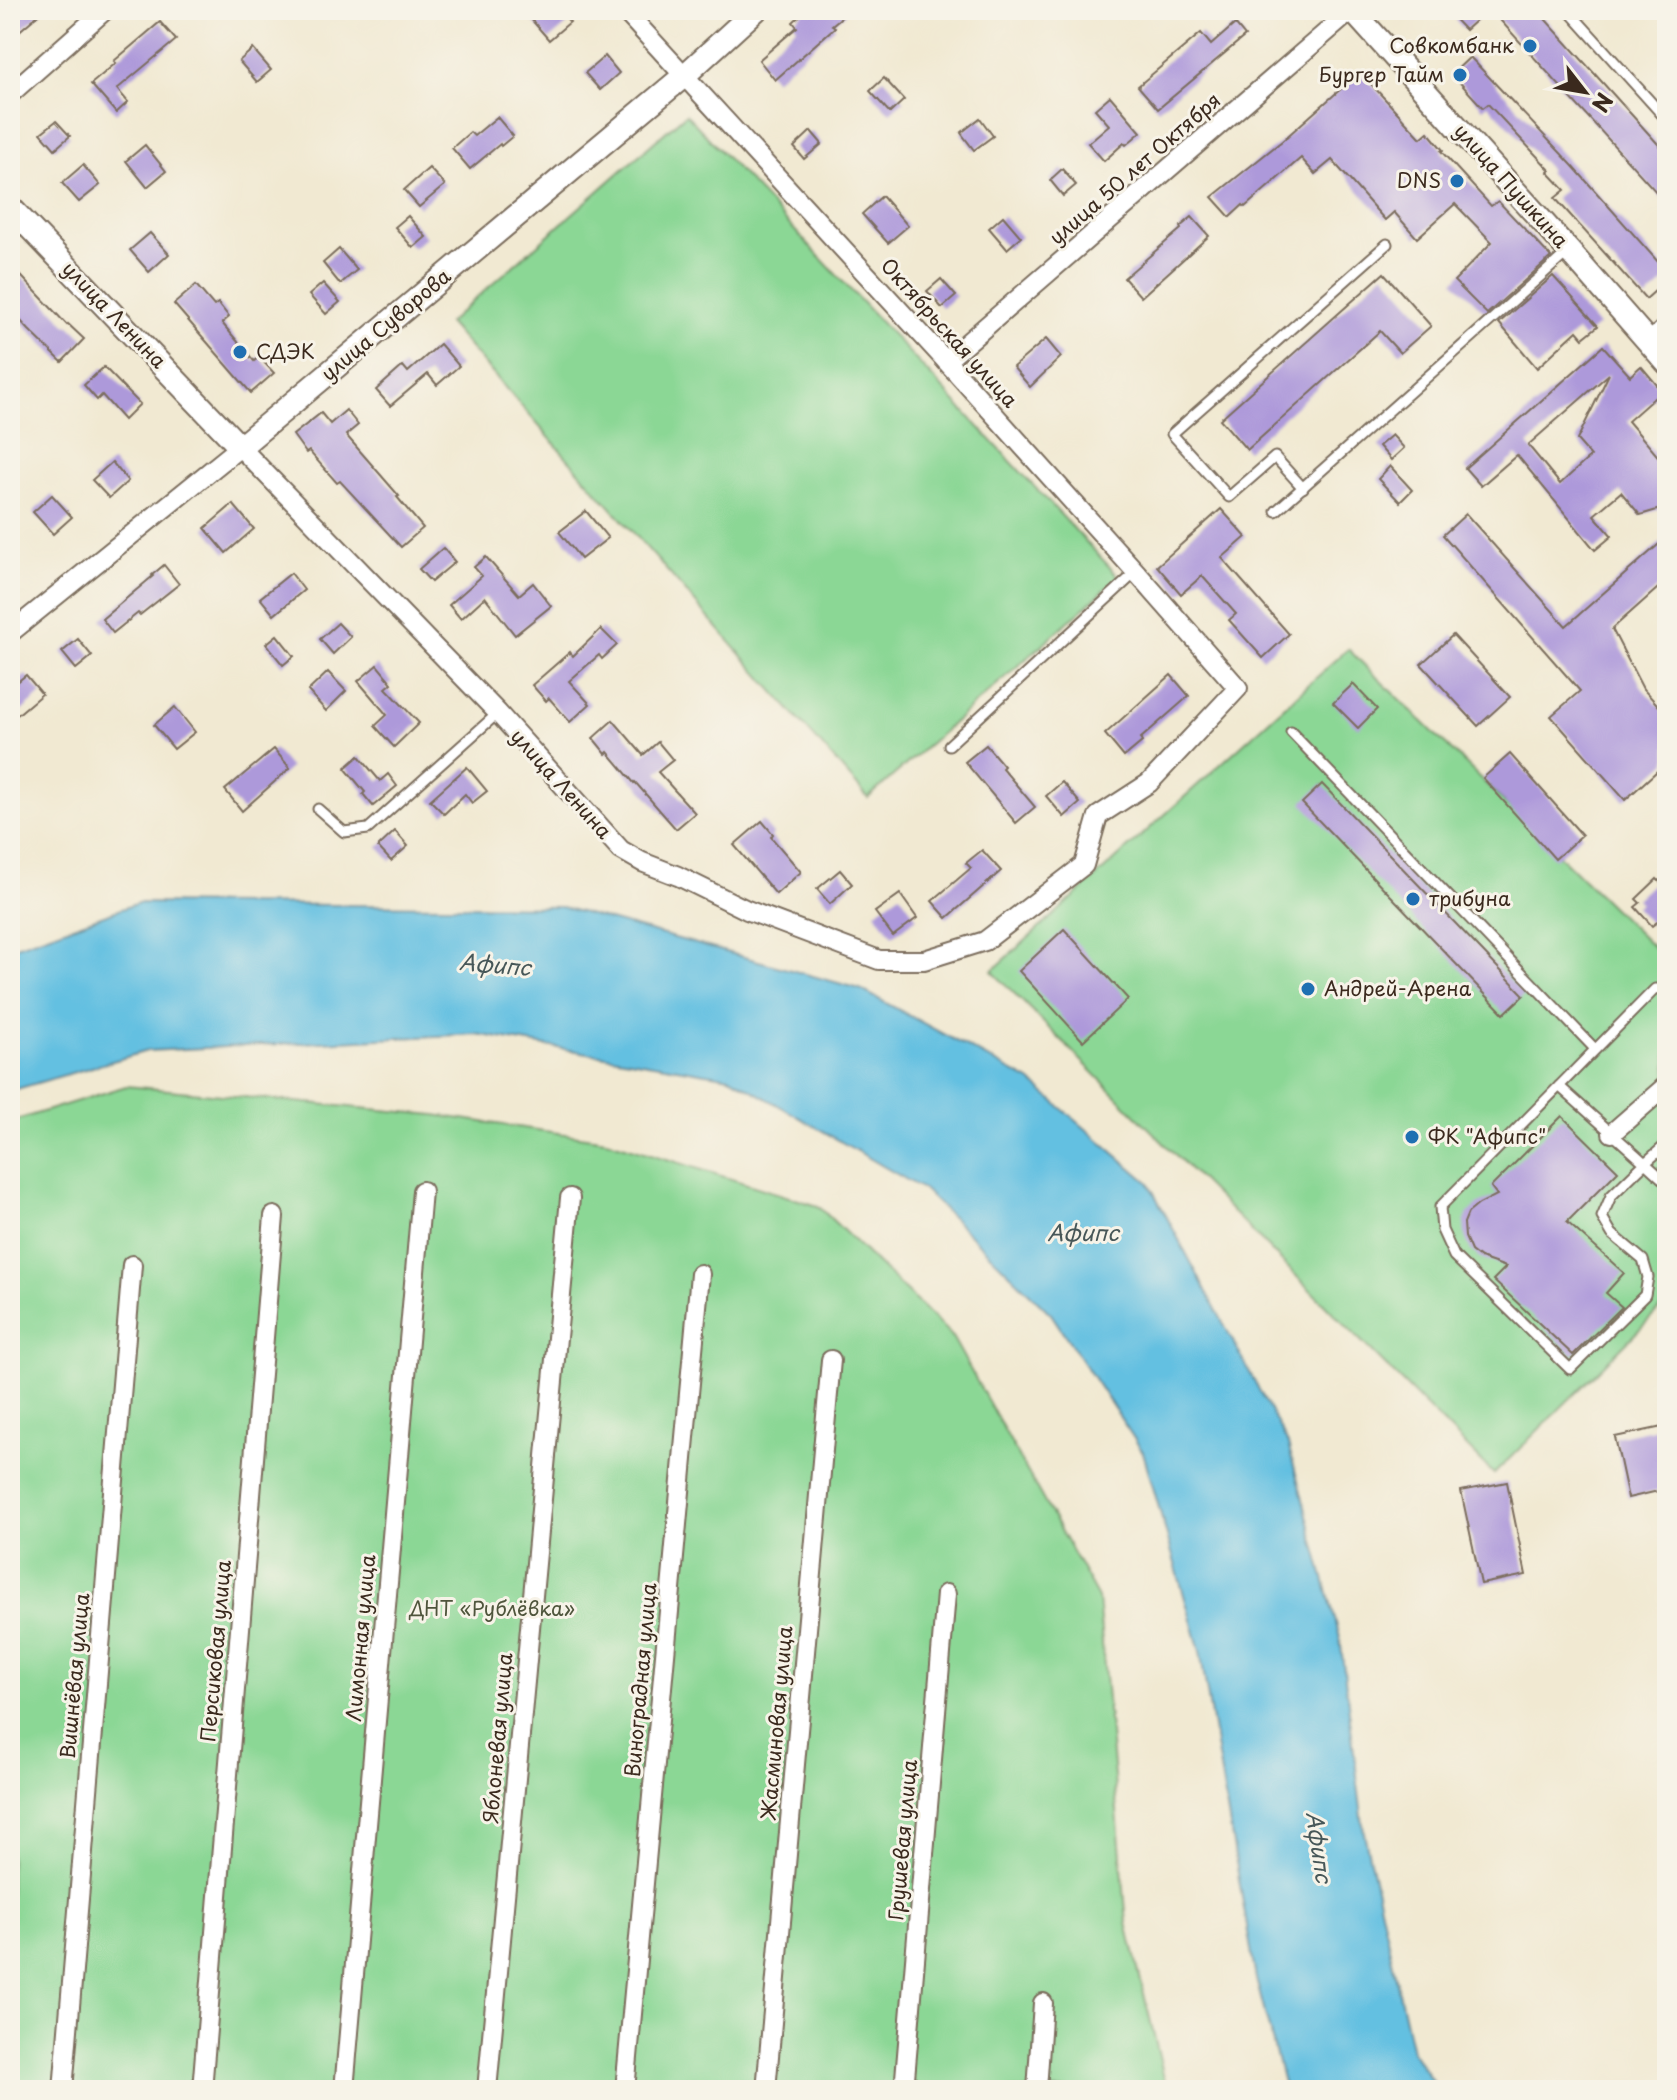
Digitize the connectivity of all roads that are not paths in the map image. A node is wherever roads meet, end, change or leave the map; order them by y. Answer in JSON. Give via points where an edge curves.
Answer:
{"nodes":[{"id":1,"x":105,"y":10,"type":"edge"},
{"id":2,"x":624,"y":10,"type":"edge"},
{"id":3,"x":756,"y":10,"type":"edge"},
{"id":4,"x":1352,"y":10,"type":"edge"},
{"id":5,"x":1568,"y":10,"type":"edge"},
{"id":6,"x":685,"y":75,"type":"junction"},
{"id":7,"x":10,"y":94,"type":"edge"},
{"id":8,"x":1667,"y":120,"type":"edge"},
{"id":9,"x":10,"y":207,"type":"edge"},
{"id":10,"x":1387,"y":244,"type":"dead end"},
{"id":11,"x":1569,"y":251,"type":"junction"},
{"id":12,"x":1667,"y":321,"type":"edge"},
{"id":13,"x":1646,"y":339,"type":"junction"},
{"id":14,"x":946,"y":361,"type":"junction"},
{"id":15,"x":1667,"y":363,"type":"edge"},
{"id":16,"x":240,"y":447,"type":"junction"},
{"id":17,"x":1303,"y":488,"type":"junction"},
{"id":18,"x":1276,"y":511,"type":"dead end"},
{"id":19,"x":1136,"y":572,"type":"junction"},
{"id":20,"x":10,"y":633,"type":"edge"},
{"id":21,"x":1238,"y":688,"type":"joint"},
{"id":22,"x":498,"y":713,"type":"junction"},
{"id":23,"x":1291,"y":732,"type":"dead end"},
{"id":24,"x":949,"y":745,"type":"dead end"},
{"id":25,"x":318,"y":809,"type":"dead end"},
{"id":26,"x":1667,"y":991,"type":"edge"},
{"id":27,"x":1595,"y":1049,"type":"junction"},
{"id":28,"x":1667,"y":1085,"type":"edge"},
{"id":29,"x":1559,"y":1086,"type":"junction"},
{"id":30,"x":1612,"y":1133,"type":"junction"},
{"id":31,"x":1667,"y":1144,"type":"edge"},
{"id":32,"x":1645,"y":1163,"type":"junction"},
{"id":33,"x":1667,"y":1183,"type":"edge"},
{"id":34,"x":422,"y":1191,"type":"dead end"},
{"id":35,"x":570,"y":1198,"type":"dead end"},
{"id":36,"x":274,"y":1216,"type":"dead end"},
{"id":37,"x":132,"y":1265,"type":"dead end"},
{"id":38,"x":700,"y":1274,"type":"dead end"},
{"id":39,"x":831,"y":1360,"type":"dead end"},
{"id":40,"x":946,"y":1594,"type":"dead end"},
{"id":41,"x":1043,"y":2003,"type":"dead end"},
{"id":42,"x":63,"y":2090,"type":"edge"},
{"id":43,"x":202,"y":2090,"type":"edge"},
{"id":44,"x":344,"y":2090,"type":"edge"},
{"id":45,"x":487,"y":2090,"type":"edge"},
{"id":46,"x":625,"y":2090,"type":"edge"},
{"id":47,"x":766,"y":2090,"type":"edge"},
{"id":48,"x":904,"y":2090,"type":"edge"},
{"id":49,"x":1037,"y":2090,"type":"edge"}],
"edges":[{"from":1,"to":7,"type":"street"},
{"from":2,"to":6,"type":"street","name":"Октябрьская улица"},
{"from":3,"to":6,"type":"street","name":"улица Суворова"},
{"from":4,"to":11,"type":"street","name":"улица Пушкина"},
{"from":4,"to":14,"type":"street","name":"улица 50 лет Октября"},
{"from":5,"to":8,"type":"lane"},
{"from":6,"to":14,"type":"street","name":"Октябрьская улица"},
{"from":6,"to":16,"type":"street","name":"улица Суворова"},
{"from":9,"to":16,"type":"street","name":"улица Ленина"},
{"from":10,"to":17,"type":"lane","via":[[1172,434],[1229,497],[1275,457]]},
{"from":11,"to":13,"type":"street","name":"улица Пушкина"},
{"from":11,"to":17,"type":"lane"},
{"from":12,"to":13,"type":"lane"},
{"from":13,"to":15,"type":"street","name":"улица Пушкина"},
{"from":14,"to":19,"type":"street","name":"Октябрьская улица"},
{"from":16,"to":20,"type":"street","name":"улица Суворова"},
{"from":16,"to":22,"type":"street","name":"улица Ленина"},
{"from":17,"to":18,"type":"lane"},
{"from":19,"to":21,"type":"street","name":"Октябрьская улица"},
{"from":19,"to":24,"type":"lane"},
{"from":21,"to":22,"type":"street","name":"улица Ленина","via":[[1149,783],[1098,816],[1084,865],[985,941],[924,960],[879,960],[747,910],[621,850]]},
{"from":22,"to":25,"type":"lane","via":[[368,829],[344,832]]},
{"from":23,"to":27,"type":"lane"},
{"from":26,"to":27,"type":"lane","via":[[1655,989]]},
{"from":27,"to":29,"type":"lane"},
{"from":28,"to":30,"type":"street"},
{"from":29,"to":30,"type":"lane"},
{"from":29,"to":32,"type":"lane","via":[[1440,1207],[1442,1230],[1454,1256],[1570,1369],[1645,1295],[1648,1277],[1643,1260],[1612,1234],[1602,1217],[1611,1196]]},
{"from":30,"to":32,"type":"lane"},
{"from":31,"to":32,"type":"lane"},
{"from":32,"to":33,"type":"lane"},
{"from":34,"to":44,"type":"street","name":"Лимонная улица"},
{"from":35,"to":45,"type":"street","name":"Яблоневая улица"},
{"from":36,"to":43,"type":"street","name":"Персиковая улица"},
{"from":37,"to":42,"type":"street","name":"Вишнёвая улица"},
{"from":38,"to":46,"type":"street","name":"Виноградная улица"},
{"from":39,"to":47,"type":"street","name":"Жасминовая улица"},
{"from":40,"to":48,"type":"street","name":"Грушевая улица"},
{"from":41,"to":49,"type":"street"}]}
